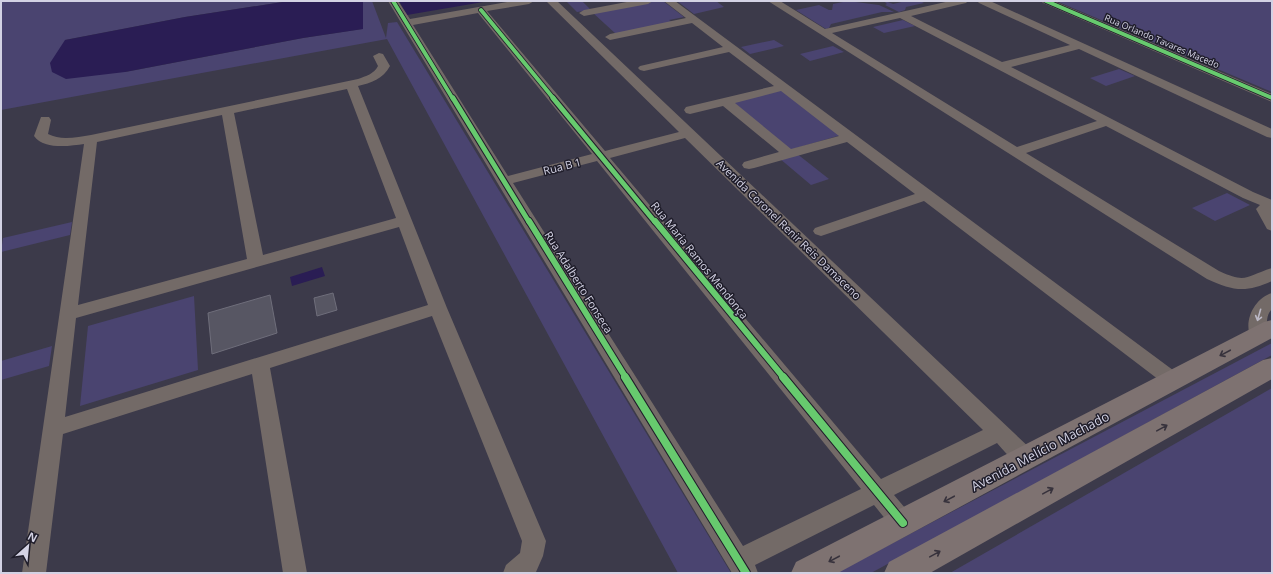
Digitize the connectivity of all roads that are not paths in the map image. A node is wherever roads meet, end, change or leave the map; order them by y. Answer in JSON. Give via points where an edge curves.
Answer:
{"nodes":[{"id":1,"x":393,"y":1,"type":"edge"},
{"id":2,"x":529,"y":1,"type":"edge"},
{"id":3,"x":551,"y":1,"type":"edge"},
{"id":4,"x":648,"y":1,"type":"edge"},
{"id":5,"x":669,"y":1,"type":"edge"},
{"id":6,"x":773,"y":1,"type":"edge"},
{"id":7,"x":963,"y":1,"type":"edge"},
{"id":8,"x":982,"y":1,"type":"edge"},
{"id":9,"x":1046,"y":1,"type":"edge"},
{"id":10,"x":481,"y":10,"type":"junction"},
{"id":11,"x":584,"y":13,"type":"dead end"},
{"id":12,"x":902,"y":15,"type":"junction"},
{"id":13,"x":694,"y":20,"type":"junction"},
{"id":14,"x":407,"y":23,"type":"junction"},
{"id":15,"x":823,"y":32,"type":"junction"},
{"id":16,"x":610,"y":37,"type":"dead end"},
{"id":17,"x":1080,"y":46,"type":"junction"},
{"id":18,"x":731,"y":48,"type":"junction"},
{"id":19,"x":379,"y":56,"type":"dead end"},
{"id":20,"x":1001,"y":66,"type":"junction"},
{"id":21,"x":644,"y":68,"type":"dead end"},
{"id":22,"x":351,"y":84,"type":"junction"},
{"id":23,"x":783,"y":87,"type":"junction"},
{"id":24,"x":1272,"y":98,"type":"edge"},
{"id":25,"x":725,"y":101,"type":"junction"},
{"id":26,"x":227,"y":110,"type":"junction"},
{"id":27,"x":690,"y":110,"type":"dead end"},
{"id":28,"x":44,"y":120,"type":"dead end"},
{"id":29,"x":1108,"y":122,"type":"junction"},
{"id":30,"x":689,"y":133,"type":"junction"},
{"id":31,"x":1272,"y":134,"type":"edge"},
{"id":32,"x":849,"y":137,"type":"junction"},
{"id":33,"x":91,"y":139,"type":"junction"},
{"id":34,"x":1015,"y":152,"type":"junction"},
{"id":35,"x":788,"y":153,"type":"junction"},
{"id":36,"x":601,"y":156,"type":"junction"},
{"id":37,"x":749,"y":165,"type":"dead end"},
{"id":38,"x":504,"y":181,"type":"junction"},
{"id":39,"x":927,"y":195,"type":"junction"},
{"id":40,"x":1270,"y":209,"type":"edge"},
{"id":41,"x":404,"y":221,"type":"junction"},
{"id":42,"x":1272,"y":226,"type":"edge"},
{"id":43,"x":821,"y":231,"type":"dead end"},
{"id":44,"x":256,"y":262,"type":"junction"},
{"id":45,"x":1272,"y":274,"type":"edge"},
{"id":46,"x":1272,"y":299,"type":"edge"},
{"id":47,"x":438,"y":308,"type":"junction"},
{"id":48,"x":69,"y":314,"type":"junction"},
{"id":49,"x":1265,"y":332,"type":"edge"},
{"id":50,"x":260,"y":364,"type":"junction"},
{"id":51,"x":1272,"y":367,"type":"edge"},
{"id":52,"x":1174,"y":381,"type":"junction"},
{"id":53,"x":53,"y":429,"type":"junction"},
{"id":54,"x":999,"y":432,"type":"junction"},
{"id":55,"x":1026,"y":458,"type":"junction"},
{"id":56,"x":877,"y":492,"type":"junction"},
{"id":57,"x":903,"y":523,"type":"junction"},
{"id":58,"x":743,"y":567,"type":"edge"},
{"id":59,"x":34,"y":573,"type":"edge"},
{"id":60,"x":295,"y":573,"type":"edge"},
{"id":61,"x":515,"y":573,"type":"edge"},
{"id":62,"x":807,"y":573,"type":"edge"},
{"id":63,"x":900,"y":573,"type":"edge"}],
"edges":[{"from":1,"to":14,"type":"street","name":"Rua Adalberto Fonseca"},
{"from":2,"to":10,"type":"street"},
{"from":3,"to":30,"type":"street","name":"Avenida Coronel Renir Reis Damaceno"},
{"from":4,"to":11,"type":"street"},
{"from":5,"to":13,"type":"street"},
{"from":6,"to":15,"type":"street"},
{"from":7,"to":12,"type":"street"},
{"from":8,"to":17,"type":"street"},
{"from":9,"to":24,"type":"street","name":"Rua Orlando Tavares Macedo"},
{"from":10,"to":14,"type":"street"},
{"from":10,"to":36,"type":"street","name":"Rua Maria Ramos Mendonça"},
{"from":12,"to":15,"type":"street"},
{"from":12,"to":20,"type":"street"},
{"from":13,"to":16,"type":"street"},
{"from":13,"to":18,"type":"street"},
{"from":14,"to":38,"type":"street","name":"Rua Adalberto Fonseca"},
{"from":15,"to":34,"type":"street"},
{"from":17,"to":20,"type":"street"},
{"from":17,"to":31,"type":"street"},
{"from":18,"to":21,"type":"street"},
{"from":18,"to":23,"type":"street"},
{"from":19,"to":22,"type":"street","via":[[384,66],[380,74]]},
{"from":20,"to":29,"type":"street"},
{"from":22,"to":26,"type":"street"},
{"from":22,"to":41,"type":"street"},
{"from":23,"to":25,"type":"street"},
{"from":23,"to":32,"type":"street"},
{"from":25,"to":27,"type":"street"},
{"from":25,"to":35,"type":"street"},
{"from":26,"to":33,"type":"street"},
{"from":26,"to":44,"type":"street"},
{"from":28,"to":33,"type":"street","via":[[41,136],[46,140],[70,142]]},
{"from":29,"to":34,"type":"street"},
{"from":29,"to":40,"type":"street"},
{"from":30,"to":36,"type":"street","name":"Rua B 1"},
{"from":30,"to":54,"type":"street","name":"Avenida Coronel Renir Reis Damaceno"},
{"from":32,"to":35,"type":"street"},
{"from":32,"to":39,"type":"street"},
{"from":33,"to":48,"type":"street"},
{"from":34,"to":45,"type":"street","via":[[1227,282],[1240,286],[1250,285]]},
{"from":35,"to":37,"type":"street"},
{"from":36,"to":38,"type":"street","name":"Rua B 1"},
{"from":36,"to":56,"type":"street","name":"Rua Maria Ramos Mendonça"},
{"from":38,"to":58,"type":"street","name":"Rua Adalberto Fonseca"},
{"from":39,"to":43,"type":"street"},
{"from":39,"to":52,"type":"street"},
{"from":40,"to":42,"type":"street"},
{"from":41,"to":44,"type":"street"},
{"from":41,"to":47,"type":"street"},
{"from":44,"to":48,"type":"street"},
{"from":46,"to":49,"type":"street","one_way":true,"via":[[1262,306],[1257,318]]},
{"from":47,"to":50,"type":"street"},
{"from":47,"to":61,"type":"street","via":[[534,542],[530,562],[524,569]]},
{"from":48,"to":53,"type":"street"},
{"from":49,"to":52,"type":"main road","name":"Avenida Melício Machado","one_way":true},
{"from":50,"to":53,"type":"street"},
{"from":50,"to":60,"type":"street"},
{"from":63,"to":51,"type":"main road","one_way":true},
{"from":52,"to":55,"type":"main road","name":"Avenida Melício Machado"},
{"from":53,"to":59,"type":"street"},
{"from":54,"to":55,"type":"street","name":"Avenida Coronel Renir Reis Damaceno"},
{"from":54,"to":56,"type":"street"},
{"from":55,"to":57,"type":"main road","name":"Avenida Melício Machado","one_way":true},
{"from":56,"to":57,"type":"street","name":"Rua Maria Ramos Mendonça"},
{"from":56,"to":58,"type":"street"},
{"from":57,"to":62,"type":"main road","name":"Avenida Melício Machado","one_way":true}]}
